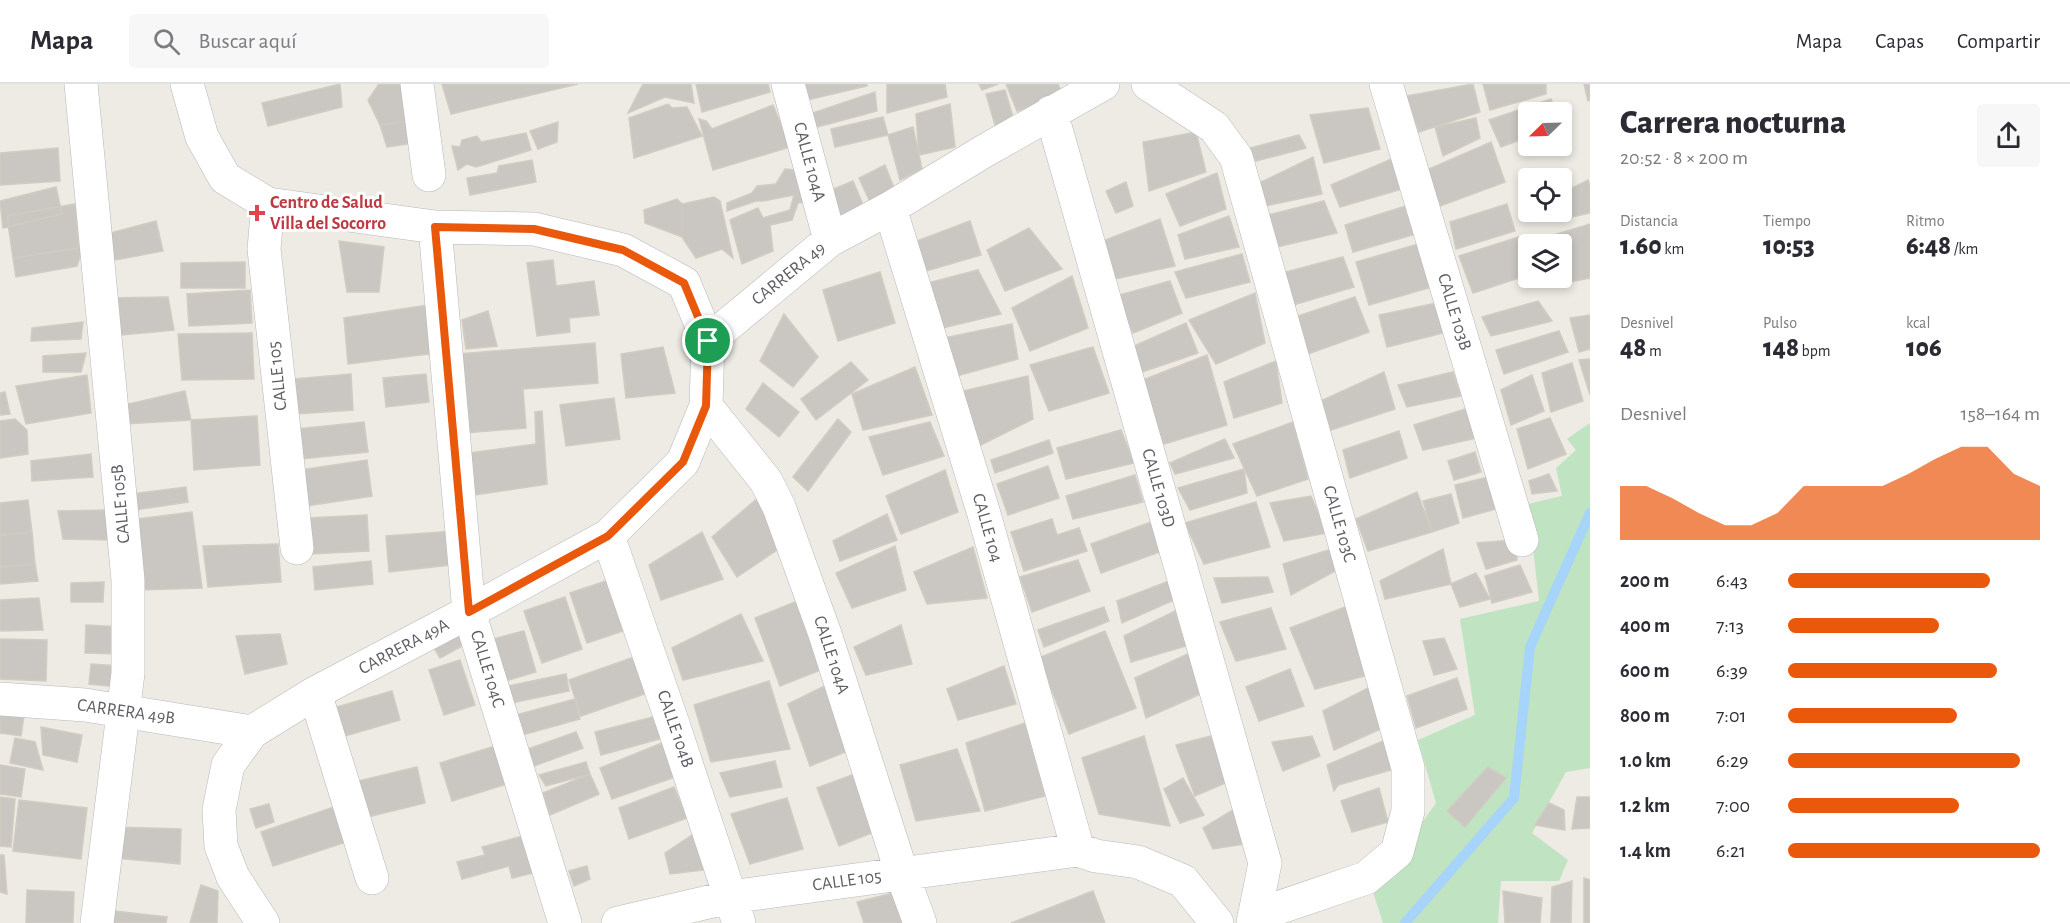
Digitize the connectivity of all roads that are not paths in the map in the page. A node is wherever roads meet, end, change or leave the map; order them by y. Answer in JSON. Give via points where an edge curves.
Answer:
{"nodes":[{"id":1,"x":81,"y":84,"type":"edge"},
{"id":2,"x":188,"y":84,"type":"edge"},
{"id":3,"x":417,"y":84,"type":"edge"},
{"id":4,"x":788,"y":84,"type":"edge"},
{"id":5,"x":1103,"y":84,"type":"edge"},
{"id":6,"x":1148,"y":84,"type":"edge"},
{"id":7,"x":1386,"y":84,"type":"edge"},
{"id":8,"x":1051,"y":112,"type":"junction"},
{"id":9,"x":429,"y":175,"type":"dead end"},
{"id":10,"x":268,"y":204,"type":"junction"},
{"id":11,"x":890,"y":208,"type":"junction"},
{"id":12,"x":435,"y":227,"type":"junction"},
{"id":13,"x":830,"y":240,"type":"junction"},
{"id":14,"x":708,"y":341,"type":"junction"},
{"id":15,"x":706,"y":406,"type":"junction"},
{"id":16,"x":608,"y":536,"type":"junction"},
{"id":17,"x":1522,"y":540,"type":"dead end"},
{"id":18,"x":297,"y":548,"type":"dead end"},
{"id":19,"x":469,"y":612,"type":"junction"},
{"id":20,"x":315,"y":693,"type":"junction"},
{"id":21,"x":0,"y":699,"type":"edge"},
{"id":22,"x":123,"y":711,"type":"junction"},
{"id":23,"x":252,"y":732,"type":"junction"},
{"id":24,"x":1078,"y":850,"type":"junction"},
{"id":25,"x":902,"y":874,"type":"junction"},
{"id":26,"x":372,"y":878,"type":"dead end"},
{"id":27,"x":734,"y":910,"type":"edge"},
{"id":28,"x":1253,"y":920,"type":"edge"},
{"id":29,"x":97,"y":923,"type":"edge"},
{"id":30,"x":263,"y":923,"type":"edge"},
{"id":31,"x":565,"y":923,"type":"edge"},
{"id":32,"x":618,"y":923,"type":"edge"},
{"id":33,"x":920,"y":923,"type":"edge"},
{"id":34,"x":1217,"y":923,"type":"edge"}],
"edges":[{"from":1,"to":22,"type":"street","name":"CALLE 105B","via":[[128,580],[128,673]]},
{"from":2,"to":10,"type":"street","via":[[202,137],[225,178]]},
{"from":3,"to":9,"type":"street"},
{"from":4,"to":13,"type":"street","name":"CALLE 104A"},
{"from":5,"to":8,"type":"street","name":"CARRERA 49"},
{"from":6,"to":28,"type":"street","name":"CALLE 103C","via":[[1214,127],[1236,157],[1408,768],[1408,811],[1397,852],[1366,878]]},
{"from":7,"to":17,"type":"street","name":"CALLE 103B"},
{"from":8,"to":11,"type":"street","name":"CARRERA 49"},
{"from":8,"to":28,"type":"street","name":"CALLE 103D","via":[[1265,863]]},
{"from":10,"to":12,"type":"street"},
{"from":10,"to":18,"type":"street","name":"CALLE 105","via":[[264,249]]},
{"from":11,"to":13,"type":"street","name":"CARRERA 49"},
{"from":11,"to":24,"type":"street","name":"CALLE 104","via":[[984,514]]},
{"from":12,"to":14,"type":"street","via":[[534,229],[623,250],[684,283]]},
{"from":12,"to":19,"type":"street","name":"CALLE 104C"},
{"from":13,"to":14,"type":"street","name":"CARRERA 49"},
{"from":14,"to":15,"type":"street","name":"CARRERA 49A"},
{"from":15,"to":16,"type":"street","name":"CARRERA 49A","via":[[683,462]]},
{"from":15,"to":25,"type":"street","name":"CALLE 104A","via":[[766,481],[779,507],[825,634]]},
{"from":16,"to":19,"type":"street","name":"CARRERA 49A"},
{"from":16,"to":27,"type":"street","name":"CALLE 104B"},
{"from":19,"to":20,"type":"street","name":"CARRERA 49A"},
{"from":19,"to":31,"type":"street","name":"CALLE 104C"},
{"from":20,"to":23,"type":"street","name":"CARRERA 49A"},
{"from":20,"to":26,"type":"street"},
{"from":21,"to":22,"type":"street","name":"CARRERA 49B"},
{"from":22,"to":23,"type":"street","name":"CARRERA 49B"},
{"from":22,"to":29,"type":"street","name":"CALLE 105B"},
{"from":23,"to":30,"type":"street","via":[[228,765],[219,810],[221,846],[233,877]]},
{"from":24,"to":25,"type":"street","name":"CALLE 105"},
{"from":24,"to":34,"type":"street","via":[[1138,862],[1184,881]]},
{"from":25,"to":27,"type":"street","name":"CALLE 105"},
{"from":25,"to":33,"type":"street","name":"CALLE 104A"},
{"from":27,"to":32,"type":"street","name":"CALLE 105"}]}
